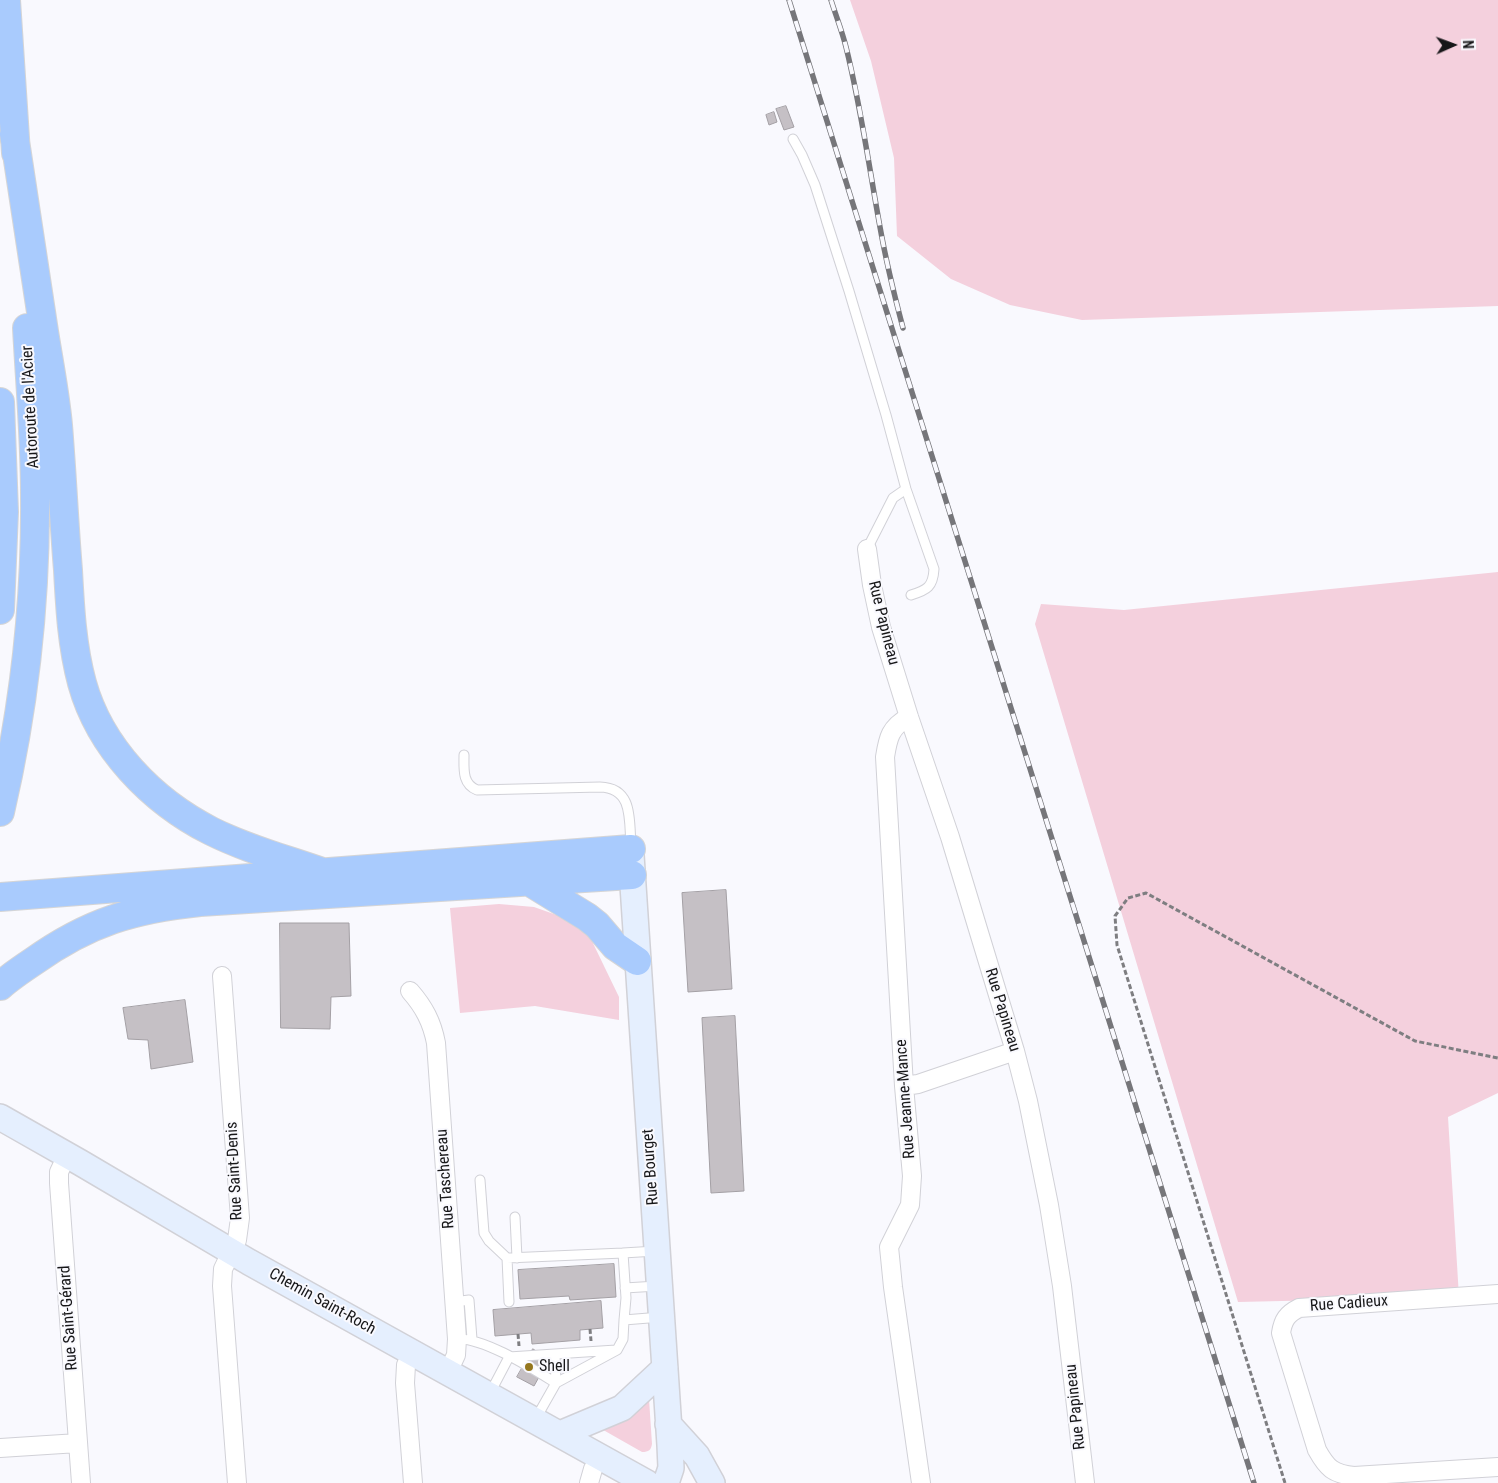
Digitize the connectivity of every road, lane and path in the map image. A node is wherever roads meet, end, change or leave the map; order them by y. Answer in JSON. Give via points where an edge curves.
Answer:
{"nodes":[{"id":1,"x":6,"y":0,"type":"edge"},
{"id":2,"x":14,"y":134,"type":"junction"},
{"id":3,"x":793,"y":139,"type":"dead end"},
{"id":4,"x":0,"y":402,"type":"edge"},
{"id":5,"x":906,"y":489,"type":"junction"},
{"id":6,"x":867,"y":549,"type":"joint"},
{"id":7,"x":911,"y":595,"type":"dead end"},
{"id":8,"x":0,"y":610,"type":"edge"},
{"id":9,"x":909,"y":717,"type":"junction"},
{"id":10,"x":464,"y":755,"type":"dead end"},
{"id":11,"x":1,"y":809,"type":"edge"},
{"id":12,"x":631,"y":862,"type":"junction"},
{"id":13,"x":322,"y":872,"type":"junction"},
{"id":14,"x":530,"y":882,"type":"junction"},
{"id":15,"x":0,"y":897,"type":"edge"},
{"id":16,"x":637,"y":960,"type":"junction"},
{"id":17,"x":222,"y":976,"type":"dead end"},
{"id":18,"x":0,"y":986,"type":"edge"},
{"id":19,"x":410,"y":991,"type":"dead end"},
{"id":20,"x":1015,"y":1051,"type":"junction"},
{"id":21,"x":1498,"y":1058,"type":"edge"},
{"id":22,"x":904,"y":1086,"type":"junction"},
{"id":23,"x":0,"y":1117,"type":"edge"},
{"id":24,"x":67,"y":1155,"type":"junction"},
{"id":25,"x":480,"y":1180,"type":"dead end"},
{"id":26,"x":515,"y":1217,"type":"dead end"},
{"id":27,"x":232,"y":1251,"type":"junction"},
{"id":28,"x":657,"y":1251,"type":"junction"},
{"id":29,"x":623,"y":1253,"type":"junction"},
{"id":30,"x":507,"y":1258,"type":"junction"},
{"id":31,"x":517,"y":1258,"type":"junction"},
{"id":32,"x":659,"y":1286,"type":"junction"},
{"id":33,"x":625,"y":1288,"type":"junction"},
{"id":34,"x":1498,"y":1294,"type":"edge"},
{"id":35,"x":509,"y":1302,"type":"dead end"},
{"id":36,"x":661,"y":1317,"type":"junction"},
{"id":37,"x":624,"y":1320,"type":"junction"},
{"id":38,"x":464,"y":1339,"type":"junction"},
{"id":39,"x":617,"y":1350,"type":"junction"},
{"id":40,"x":412,"y":1352,"type":"junction"},
{"id":41,"x":555,"y":1354,"type":"junction"},
{"id":42,"x":509,"y":1357,"type":"junction"},
{"id":43,"x":665,"y":1368,"type":"junction"},
{"id":44,"x":448,"y":1372,"type":"junction"},
{"id":45,"x":556,"y":1383,"type":"junction"},
{"id":46,"x":489,"y":1395,"type":"junction"},
{"id":47,"x":535,"y":1420,"type":"junction"},
{"id":48,"x":668,"y":1424,"type":"junction"},
{"id":49,"x":560,"y":1434,"type":"junction"},
{"id":50,"x":78,"y":1443,"type":"junction"},
{"id":51,"x":0,"y":1448,"type":"edge"},
{"id":52,"x":600,"y":1457,"type":"junction"},
{"id":53,"x":1498,"y":1466,"type":"edge"},
{"id":54,"x":81,"y":1483,"type":"edge"},
{"id":55,"x":237,"y":1483,"type":"edge"},
{"id":56,"x":413,"y":1483,"type":"edge"},
{"id":57,"x":590,"y":1483,"type":"edge"},
{"id":58,"x":647,"y":1483,"type":"edge"},
{"id":59,"x":666,"y":1483,"type":"edge"},
{"id":60,"x":712,"y":1483,"type":"edge"},
{"id":61,"x":921,"y":1483,"type":"edge"},
{"id":62,"x":1085,"y":1483,"type":"edge"},
{"id":63,"x":1285,"y":1483,"type":"edge"}],
"edges":[{"from":1,"to":2,"type":"highway","name":"Autoroute de l'Acier"},
{"from":2,"to":11,"type":"highway","name":"Autoroute de l'Acier","via":[[32,402],[34,577],[25,670]]},
{"from":2,"to":13,"type":"highway","via":[[57,422],[72,626],[78,666],[89,702],[105,735],[129,768],[174,809],[239,844]]},
{"from":3,"to":5,"type":"lane","via":[[814,185],[850,291]]},
{"from":4,"to":8,"type":"highway","name":"Autoroute de l'Acier","via":[[4,481]]},
{"from":5,"to":6,"type":"lane","via":[[893,498]]},
{"from":5,"to":7,"type":"lane","via":[[934,569],[930,586]]},
{"from":6,"to":9,"type":"street","name":"Rue Papineau","via":[[876,606]]},
{"from":9,"to":20,"type":"street","name":"Rue Papineau","via":[[950,837]]},
{"from":9,"to":22,"type":"street","name":"Rue Jeanne-Mance","via":[[890,733],[885,757]]},
{"from":10,"to":12,"type":"lane","via":[[466,782],[477,790],[607,787],[616,790],[627,806]]},
{"from":12,"to":13,"type":"highway"},
{"from":12,"to":14,"type":"highway"},
{"from":12,"to":16,"type":"main road","name":"Rue Bourget"},
{"from":13,"to":15,"type":"highway"},
{"from":14,"to":16,"type":"highway","via":[[587,917],[615,946]]},
{"from":14,"to":18,"type":"highway","via":[[154,907],[100,922],[74,935]]},
{"from":16,"to":28,"type":"main road","name":"Rue Bourget"},
{"from":17,"to":27,"type":"street","name":"Rue Saint-Denis","via":[[240,1218]]},
{"from":19,"to":38,"type":"street","name":"Rue Taschereau","via":[[428,1014],[436,1043],[454,1302]]},
{"from":20,"to":22,"type":"street"},
{"from":20,"to":62,"type":"street","name":"Rue Papineau","via":[[1049,1206]]},
{"from":21,"to":63,"type":"path","via":[[1415,1041],[1146,892],[1128,898],[1115,916],[1117,944]]},
{"from":22,"to":61,"type":"street","name":"Rue Jeanne-Mance","via":[[912,1193],[910,1205],[889,1247]]},
{"from":23,"to":24,"type":"main road","name":"Chemin Saint-Roch"},
{"from":24,"to":27,"type":"main road","name":"Chemin Saint-Roch"},
{"from":24,"to":50,"type":"street","name":"Rue Saint-Gérard","via":[[59,1172],[59,1184]]},
{"from":25,"to":30,"type":"lane","via":[[484,1233]]},
{"from":26,"to":31,"type":"lane"},
{"from":27,"to":40,"type":"main road","name":"Chemin Saint-Roch"},
{"from":27,"to":55,"type":"street","name":"Rue Saint-Denis","via":[[223,1269],[222,1286]]},
{"from":28,"to":29,"type":"lane"},
{"from":28,"to":32,"type":"main road","name":"Rue Bourget"},
{"from":29,"to":31,"type":"lane"},
{"from":29,"to":33,"type":"lane"},
{"from":30,"to":31,"type":"lane"},
{"from":30,"to":35,"type":"lane"},
{"from":32,"to":33,"type":"lane"},
{"from":32,"to":36,"type":"main road","name":"Rue Bourget"},
{"from":33,"to":37,"type":"lane"},
{"from":34,"to":53,"type":"street","name":"Rue Cadieux","via":[[1308,1306],[1289,1313],[1282,1322],[1281,1333],[1318,1450],[1331,1470],[1354,1476]]},
{"from":36,"to":37,"type":"lane"},
{"from":36,"to":43,"type":"main road","name":"Rue Bourget"},
{"from":37,"to":39,"type":"lane","via":[[623,1339]]},
{"from":38,"to":42,"type":"lane"},
{"from":38,"to":44,"type":"street","name":"Rue Taschereau"},
{"from":39,"to":41,"type":"lane"},
{"from":39,"to":45,"type":"lane"},
{"from":40,"to":44,"type":"main road","name":"Chemin Saint-Roch"},
{"from":40,"to":56,"type":"street","via":[[406,1365],[405,1383]]},
{"from":41,"to":42,"type":"lane"},
{"from":41,"to":45,"type":"lane"},
{"from":42,"to":45,"type":"lane"},
{"from":42,"to":46,"type":"lane"},
{"from":43,"to":48,"type":"main road","name":"Rue Bourget"},
{"from":43,"to":49,"type":"main road","via":[[622,1408]]},
{"from":44,"to":46,"type":"main road","name":"Chemin Saint-Roch"},
{"from":45,"to":47,"type":"lane"},
{"from":46,"to":47,"type":"main road","name":"Chemin Saint-Roch"},
{"from":47,"to":49,"type":"main road","name":"Chemin Saint-Roch"},
{"from":48,"to":59,"type":"main road","name":"Rue Bourget","via":[[670,1468]]},
{"from":48,"to":60,"type":"main road","via":[[697,1456]]},
{"from":49,"to":52,"type":"main road","name":"Chemin Saint-Roch"},
{"from":50,"to":51,"type":"street"},
{"from":50,"to":54,"type":"street","name":"Rue Saint-Gérard"},
{"from":52,"to":57,"type":"street"},
{"from":52,"to":58,"type":"main road","name":"Chemin Saint-Roch"}]}
